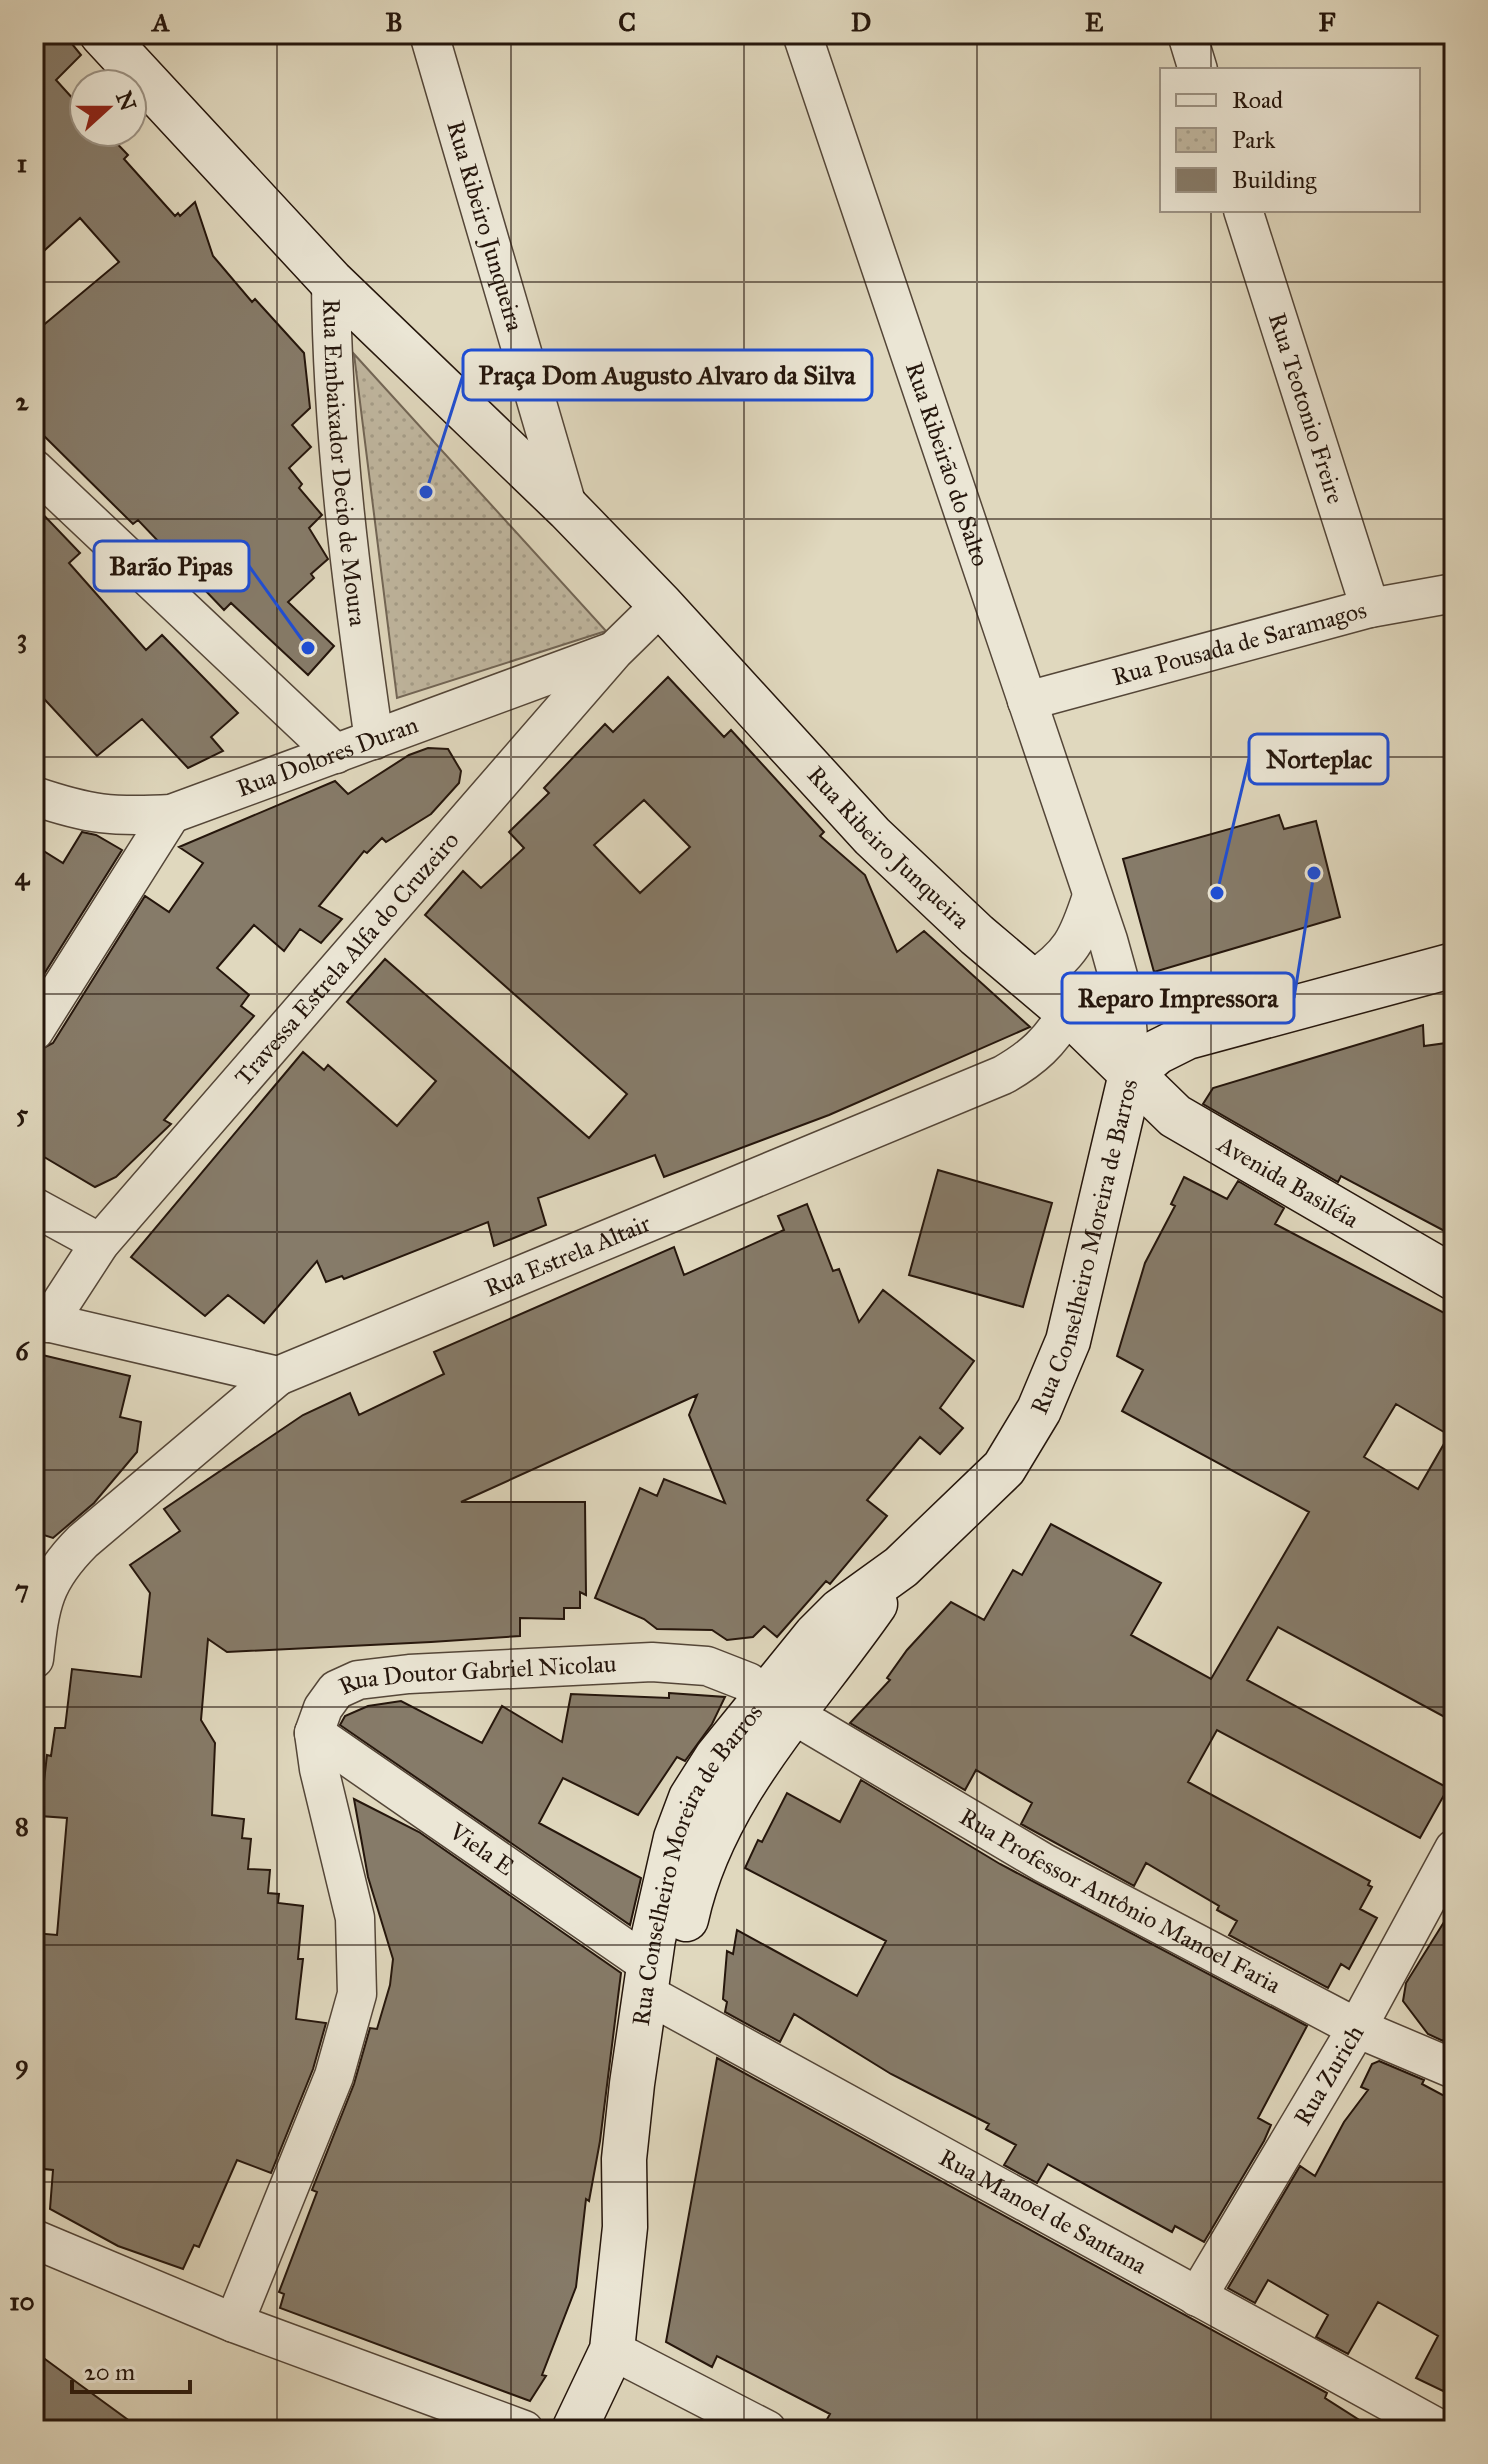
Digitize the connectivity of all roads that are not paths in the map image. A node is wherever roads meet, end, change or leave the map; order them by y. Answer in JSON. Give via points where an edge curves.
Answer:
{"nodes":[{"id":1,"x":102,"y":34,"type":"edge"},
{"id":2,"x":429,"y":34,"type":"edge"},
{"id":3,"x":802,"y":34,"type":"edge"},
{"id":4,"x":1187,"y":34,"type":"edge"},
{"id":5,"x":1197,"y":68,"type":"edge"},
{"id":6,"x":1244,"y":212,"type":"edge"},
{"id":7,"x":331,"y":281,"type":"junction"},
{"id":8,"x":34,"y":469,"type":"edge"},
{"id":9,"x":568,"y":509,"type":"junction"},
{"id":10,"x":1454,"y":593,"type":"edge"},
{"id":11,"x":661,"y":605,"type":"junction"},
{"id":12,"x":1370,"y":608,"type":"junction"},
{"id":13,"x":614,"y":651,"type":"junction"},
{"id":14,"x":1027,"y":701,"type":"junction"},
{"id":15,"x":374,"y":740,"type":"junction"},
{"id":16,"x":336,"y":754,"type":"junction"},
{"id":17,"x":34,"y":796,"type":"edge"},
{"id":18,"x":171,"y":814,"type":"junction"},
{"id":19,"x":1092,"y":896,"type":"junction"},
{"id":20,"x":1454,"y":965,"type":"edge"},
{"id":21,"x":1033,"y":980,"type":"junction"},
{"id":22,"x":1068,"y":1012,"type":"junction"},
{"id":23,"x":34,"y":1031,"type":"edge"},
{"id":24,"x":1131,"y":1074,"type":"junction"},
{"id":25,"x":34,"y":1207,"type":"edge"},
{"id":26,"x":100,"y":1243,"type":"junction"},
{"id":27,"x":1454,"y":1278,"type":"edge"},
{"id":28,"x":41,"y":1321,"type":"edge"},
{"id":29,"x":278,"y":1376,"type":"junction"},
{"id":30,"x":34,"y":1659,"type":"edge"},
{"id":31,"x":780,"y":1705,"type":"junction"},
{"id":32,"x":314,"y":1733,"type":"junction"},
{"id":33,"x":1454,"y":1849,"type":"edge"},
{"id":34,"x":654,"y":1987,"type":"junction"},
{"id":35,"x":1357,"y":2028,"type":"junction"},
{"id":36,"x":1454,"y":2069,"type":"edge"},
{"id":37,"x":34,"y":2239,"type":"edge"},
{"id":38,"x":1197,"y":2297,"type":"junction"},
{"id":39,"x":234,"y":2323,"type":"junction"},
{"id":40,"x":612,"y":2350,"type":"junction"},
{"id":41,"x":524,"y":2430,"type":"edge"},
{"id":42,"x":574,"y":2430,"type":"edge"},
{"id":43,"x":767,"y":2430,"type":"edge"},
{"id":44,"x":1441,"y":2430,"type":"edge"}],
"edges":[{"from":1,"to":7,"type":"street","name":"Rua Embaixador Decio de Moura"},
{"from":2,"to":9,"type":"street","name":"Rua Ribeiro Junqueira"},
{"from":3,"to":14,"type":"street","name":"Rua Ribeirão do Salto"},
{"from":4,"to":5,"type":"street"},
{"from":6,"to":12,"type":"street","name":"Rua Teotonio Freire"},
{"from":7,"to":9,"type":"street","name":"Rua Ribeiro Junqueira"},
{"from":7,"to":15,"type":"street","name":"Rua Embaixador Decio de Moura","via":[[342,495]]},
{"from":8,"to":16,"type":"street"},
{"from":9,"to":11,"type":"street","name":"Rua Ribeiro Junqueira"},
{"from":10,"to":12,"type":"street","name":"Rua Pousada de Saramagos"},
{"from":11,"to":13,"type":"street","name":"Travessa Estrela Alfa do Cruzeiro"},
{"from":11,"to":21,"type":"street","name":"Rua Ribeiro Junqueira","via":[[872,836]]},
{"from":12,"to":14,"type":"street","name":"Rua Pousada de Saramagos"},
{"from":13,"to":15,"type":"street","name":"Rua Dolores Duran"},
{"from":13,"to":26,"type":"street","name":"Travessa Estrela Alfa do Cruzeiro"},
{"from":14,"to":19,"type":"street","name":"Rua Ribeirão do Salto"},
{"from":15,"to":16,"type":"street","name":"Rua Dolores Duran"},
{"from":16,"to":18,"type":"street","name":"Rua Dolores Duran"},
{"from":17,"to":18,"type":"street","name":"Rua Dolores Duran","via":[[82,812]]},
{"from":18,"to":23,"type":"street"},
{"from":19,"to":21,"type":"street","via":[[1078,940]]},
{"from":19,"to":24,"type":"street","name":"Rua Ribeirão do Salto","via":[[1125,1001]]},
{"from":20,"to":24,"type":"street","name":"Rua Conselheiro Moreira de Barros","via":[[1187,1037],[1157,1052]]},
{"from":21,"to":22,"type":"street","name":"Rua Ribeiro Junqueira"},
{"from":22,"to":24,"type":"street","name":"Rua Ribeiro Junqueira"},
{"from":22,"to":29,"type":"street","name":"Rua Estrela Altair","via":[[1034,1058],[1003,1075]]},
{"from":24,"to":27,"type":"street","name":"Avenida Basiléia","via":[[1175,1116]]},
{"from":24,"to":31,"type":"street","name":"Rua Conselheiro Moreira de Barros","via":[[1068,1341],[1039,1410],[1004,1468],[901,1567]]},
{"from":25,"to":26,"type":"street"},
{"from":26,"to":28,"type":"street","name":"Travessa Estrela Alfa do Cruzeiro"},
{"from":28,"to":29,"type":"street"},
{"from":29,"to":30,"type":"street","name":"Rua Estrela Altair","via":[[58,1567],[38,1620]]},
{"from":31,"to":32,"type":"street","name":"Rua Doutor Gabriel Nicolau","via":[[748,1682],[707,1666],[652,1662],[409,1674],[358,1680],[336,1690]]},
{"from":31,"to":34,"type":"street","name":"Rua Conselheiro Moreira de Barros","via":[[716,1828]]},
{"from":31,"to":35,"type":"street","name":"Rua Professor Antônio Manoel Faria","via":[[1044,1863]]},
{"from":32,"to":34,"type":"street","name":"Viela E"},
{"from":32,"to":39,"type":"street","via":[[355,1918],[357,1994],[334,2076]]},
{"from":33,"to":35,"type":"street","name":"Rua Zurich"},
{"from":34,"to":38,"type":"street","name":"Rua Manoel de Santana"},
{"from":34,"to":40,"type":"street","name":"Rua Conselheiro Moreira de Barros","via":[[638,2190],[625,2227]]},
{"from":35,"to":36,"type":"street","name":"Rua Professor Antônio Manoel Faria"},
{"from":35,"to":38,"type":"street","name":"Rua Zurich"},
{"from":37,"to":39,"type":"street"},
{"from":38,"to":44,"type":"street","name":"Rua Manoel de Santana"},
{"from":39,"to":41,"type":"street"},
{"from":40,"to":42,"type":"street","name":"Rua Conselheiro Moreira de Barros"},
{"from":40,"to":43,"type":"street"}]}
